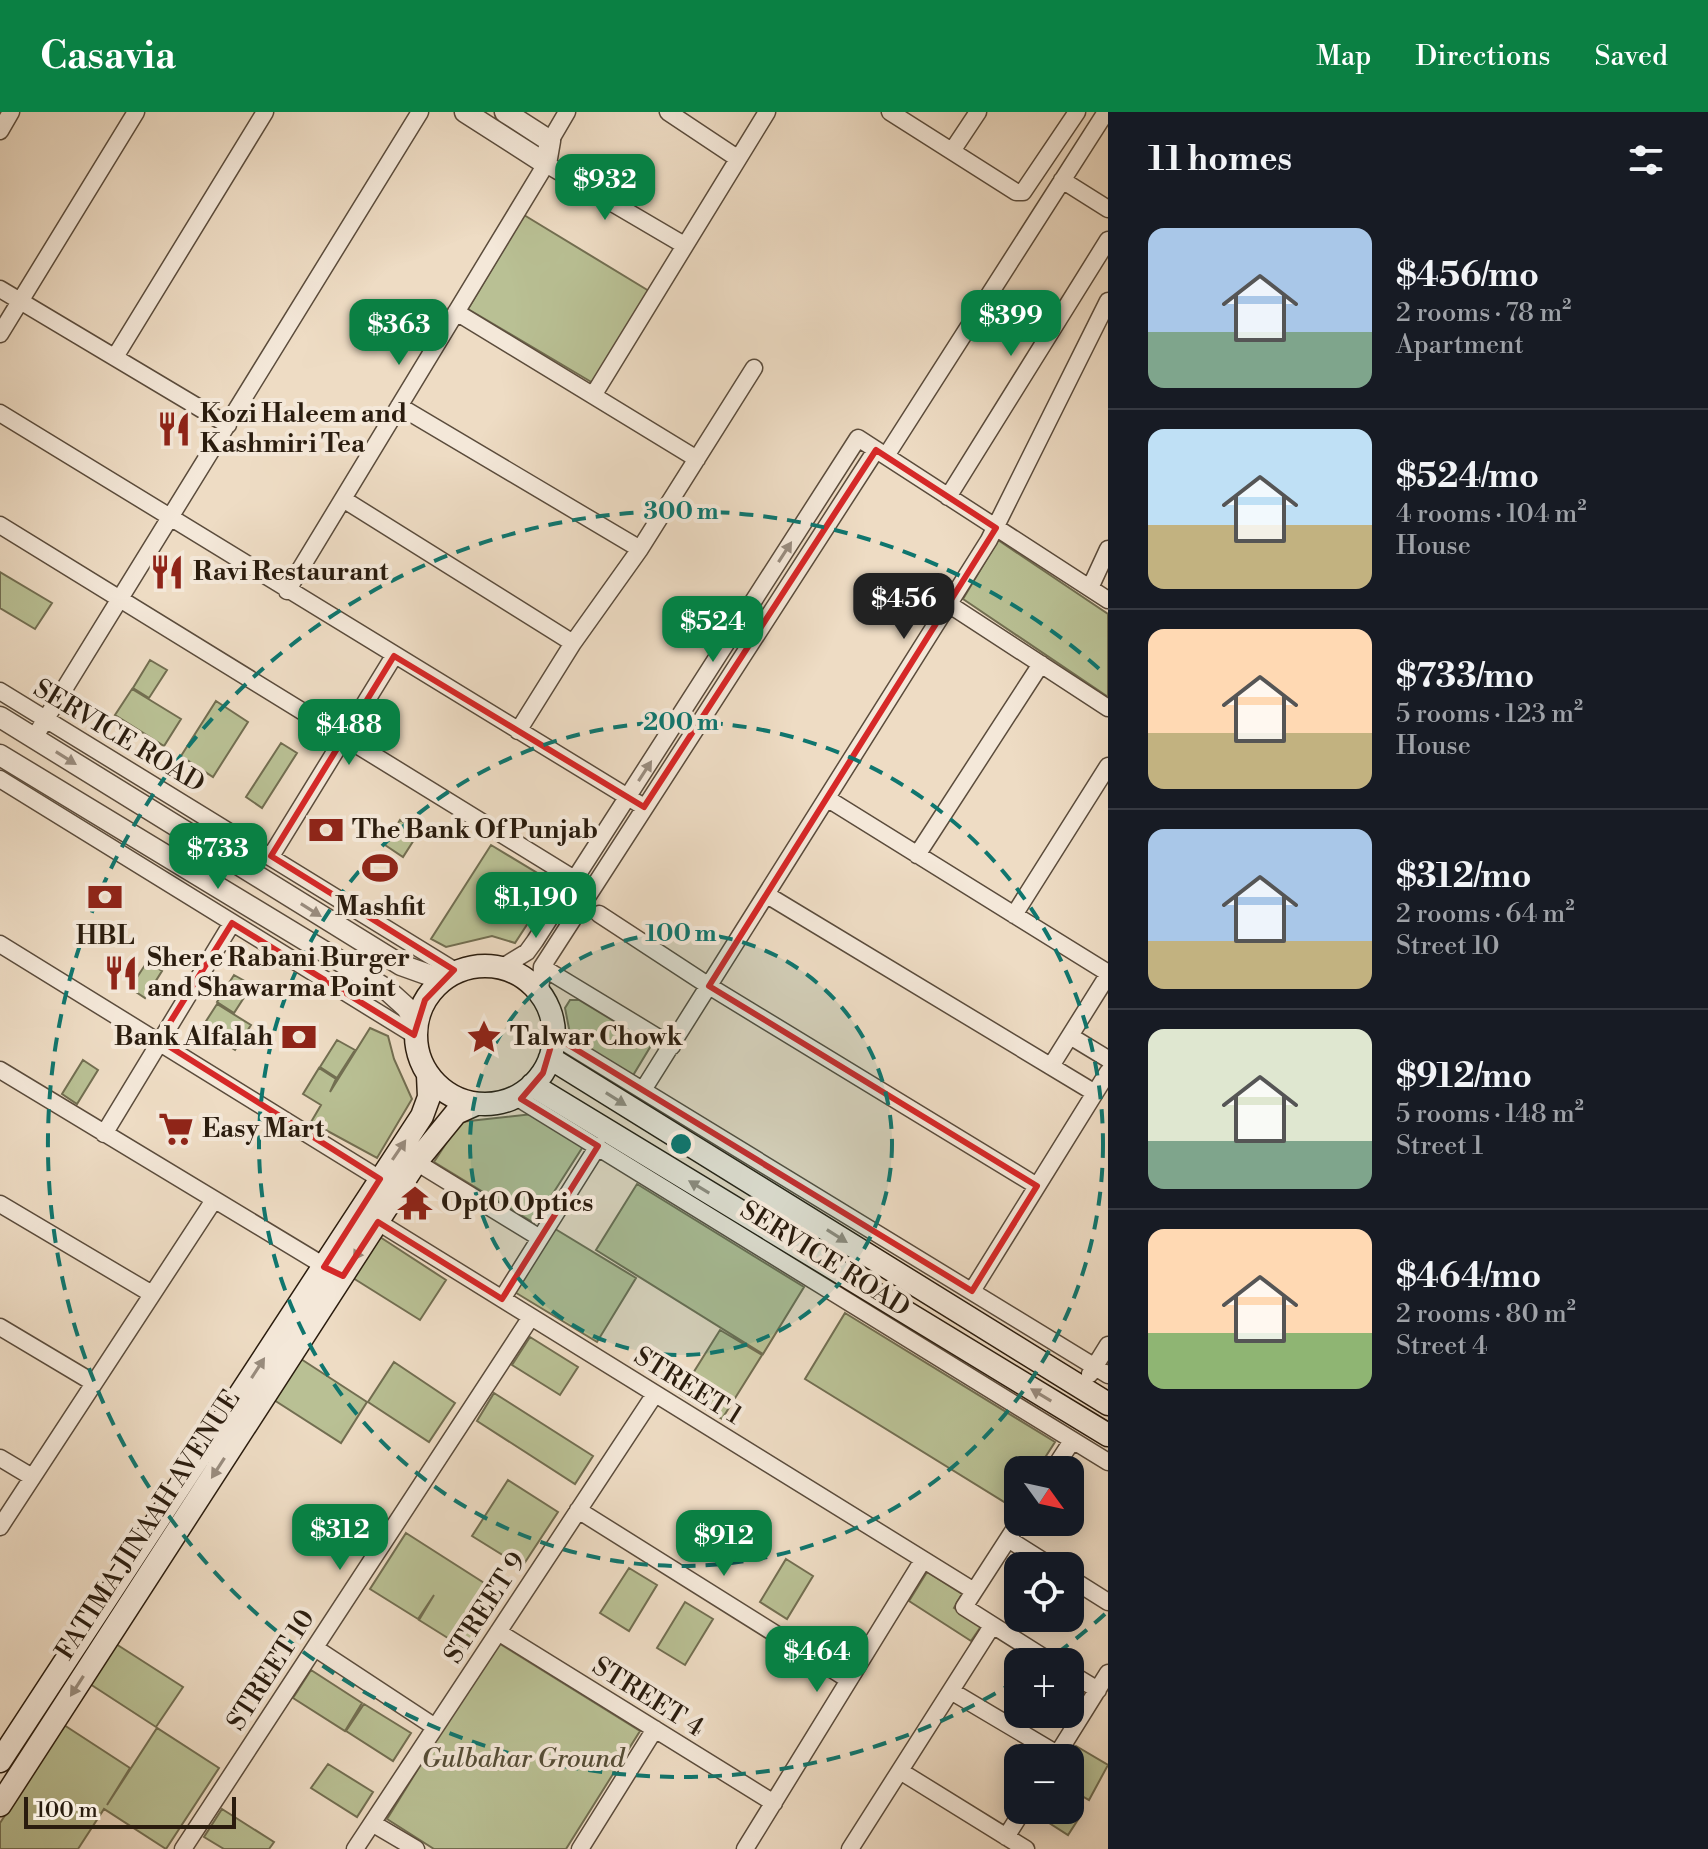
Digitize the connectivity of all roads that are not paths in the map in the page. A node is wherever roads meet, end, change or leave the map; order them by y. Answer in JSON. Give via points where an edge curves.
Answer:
{"nodes":[{"id":1,"x":11,"y":112,"type":"edge"},
{"id":2,"x":136,"y":112,"type":"edge"},
{"id":3,"x":265,"y":112,"type":"edge"},
{"id":4,"x":420,"y":112,"type":"edge"},
{"id":5,"x":465,"y":112,"type":"edge"},
{"id":6,"x":505,"y":112,"type":"edge"},
{"id":7,"x":567,"y":112,"type":"edge"},
{"id":8,"x":668,"y":112,"type":"edge"},
{"id":9,"x":767,"y":112,"type":"edge"},
{"id":10,"x":890,"y":112,"type":"edge"},
{"id":11,"x":978,"y":112,"type":"edge"},
{"id":12,"x":1077,"y":112,"type":"edge"},
{"id":13,"x":1106,"y":112,"type":"edge"},
{"id":14,"x":0,"y":131,"type":"edge"},
{"id":15,"x":550,"y":141,"type":"junction"},
{"id":16,"x":952,"y":151,"type":"junction"},
{"id":17,"x":737,"y":158,"type":"junction"},
{"id":18,"x":546,"y":164,"type":"junction"},
{"id":19,"x":1062,"y":180,"type":"junction"},
{"id":20,"x":1108,"y":209,"type":"edge"},
{"id":21,"x":1108,"y":240,"type":"edge"},
{"id":22,"x":684,"y":245,"type":"junction"},
{"id":23,"x":0,"y":289,"type":"edge"},
{"id":24,"x":1108,"y":301,"type":"edge"},
{"id":25,"x":20,"y":302,"type":"junction"},
{"id":26,"x":456,"y":312,"type":"junction"},
{"id":27,"x":0,"y":334,"type":"edge"},
{"id":28,"x":115,"y":357,"type":"junction"},
{"id":29,"x":754,"y":368,"type":"dead end"},
{"id":30,"x":594,"y":394,"type":"junction"},
{"id":31,"x":399,"y":406,"type":"junction"},
{"id":32,"x":0,"y":413,"type":"edge"},
{"id":33,"x":228,"y":425,"type":"junction"},
{"id":34,"x":881,"y":453,"type":"junction"},
{"id":35,"x":697,"y":459,"type":"junction"},
{"id":36,"x":948,"y":497,"type":"junction"},
{"id":37,"x":343,"y":499,"type":"junction"},
{"id":38,"x":168,"y":519,"type":"junction"},
{"id":39,"x":0,"y":525,"type":"edge"},
{"id":40,"x":996,"y":528,"type":"junction"},
{"id":41,"x":640,"y":549,"type":"junction"},
{"id":42,"x":1108,"y":549,"type":"edge"},
{"id":43,"x":1090,"y":588,"type":"junction"},
{"id":44,"x":287,"y":591,"type":"junction"},
{"id":45,"x":121,"y":599,"type":"junction"},
{"id":46,"x":1108,"y":600,"type":"edge"},
{"id":47,"x":950,"y":605,"type":"junction"},
{"id":48,"x":573,"y":643,"type":"junction"},
{"id":49,"x":394,"y":656,"type":"junction"},
{"id":50,"x":1041,"y":664,"type":"junction"},
{"id":51,"x":0,"y":691,"type":"edge"},
{"id":52,"x":1108,"y":708,"type":"edge"},
{"id":53,"x":0,"y":717,"type":"edge"},
{"id":54,"x":46,"y":720,"type":"junction"},
{"id":55,"x":518,"y":731,"type":"junction"},
{"id":56,"x":344,"y":737,"type":"junction"},
{"id":57,"x":34,"y":738,"type":"junction"},
{"id":58,"x":1108,"y":766,"type":"edge"},
{"id":59,"x":5,"y":775,"type":"edge"},
{"id":60,"x":627,"y":799,"type":"junction"},
{"id":61,"x":828,"y":799,"type":"junction"},
{"id":62,"x":644,"y":807,"type":"junction"},
{"id":63,"x":917,"y":855,"type":"junction"},
{"id":64,"x":271,"y":856,"type":"junction"},
{"id":65,"x":576,"y":880,"type":"junction"},
{"id":66,"x":767,"y":895,"type":"junction"},
{"id":67,"x":599,"y":914,"type":"dead end"},
{"id":68,"x":1014,"y":915,"type":"junction"},
{"id":69,"x":232,"y":923,"type":"junction"},
{"id":70,"x":0,"y":944,"type":"edge"},
{"id":71,"x":542,"y":967,"type":"junction"},
{"id":72,"x":501,"y":968,"type":"junction"},
{"id":73,"x":1108,"y":974,"type":"edge"},
{"id":74,"x":450,"y":976,"type":"junction"},
{"id":75,"x":709,"y":986,"type":"junction"},
{"id":76,"x":540,"y":993,"type":"junction"},
{"id":77,"x":416,"y":1030,"type":"junction"},
{"id":78,"x":1070,"y":1036,"type":"junction"},
{"id":79,"x":159,"y":1040,"type":"junction"},
{"id":80,"x":672,"y":1046,"type":"junction"},
{"id":81,"x":552,"y":1047,"type":"junction"},
{"id":82,"x":1108,"y":1059,"type":"edge"},
{"id":83,"x":1051,"y":1066,"type":"junction"},
{"id":84,"x":0,"y":1070,"type":"edge"},
{"id":85,"x":1108,"y":1072,"type":"edge"},
{"id":86,"x":428,"y":1075,"type":"junction"},
{"id":87,"x":643,"y":1090,"type":"junction"},
{"id":88,"x":524,"y":1091,"type":"junction"},
{"id":89,"x":1095,"y":1093,"type":"junction"},
{"id":90,"x":476,"y":1104,"type":"junction"},
{"id":91,"x":104,"y":1134,"type":"junction"},
{"id":92,"x":598,"y":1146,"type":"junction"},
{"id":93,"x":416,"y":1162,"type":"junction"},
{"id":94,"x":380,"y":1179,"type":"junction"},
{"id":95,"x":1037,"y":1186,"type":"junction"},
{"id":96,"x":214,"y":1200,"type":"junction"},
{"id":97,"x":0,"y":1204,"type":"edge"},
{"id":98,"x":378,"y":1222,"type":"junction"},
{"id":99,"x":540,"y":1238,"type":"junction"},
{"id":100,"x":334,"y":1272,"type":"junction"},
{"id":101,"x":972,"y":1291,"type":"junction"},
{"id":102,"x":152,"y":1294,"type":"junction"},
{"id":103,"x":502,"y":1299,"type":"junction"},
{"id":104,"x":531,"y":1317,"type":"junction"},
{"id":105,"x":0,"y":1327,"type":"edge"},
{"id":106,"x":1108,"y":1345,"type":"edge"},
{"id":107,"x":1101,"y":1371,"type":"edge"},
{"id":108,"x":94,"y":1383,"type":"junction"},
{"id":109,"x":1081,"y":1387,"type":"junction"},
{"id":110,"x":655,"y":1394,"type":"junction"},
{"id":111,"x":1108,"y":1404,"type":"edge"},
{"id":112,"x":1075,"y":1415,"type":"junction"},
{"id":113,"x":1108,"y":1435,"type":"edge"},
{"id":114,"x":1067,"y":1437,"type":"junction"},
{"id":115,"x":1059,"y":1456,"type":"edge"},
{"id":116,"x":0,"y":1458,"type":"edge"},
{"id":117,"x":1108,"y":1462,"type":"edge"},
{"id":118,"x":32,"y":1477,"type":"junction"},
{"id":119,"x":578,"y":1510,"type":"junction"},
{"id":120,"x":0,"y":1527,"type":"edge"},
{"id":121,"x":1010,"y":1536,"type":"edge"},
{"id":122,"x":1008,"y":1539,"type":"junction"},
{"id":123,"x":1029,"y":1552,"type":"edge"},
{"id":124,"x":923,"y":1560,"type":"junction"},
{"id":125,"x":1084,"y":1587,"type":"edge"},
{"id":126,"x":974,"y":1591,"type":"junction"},
{"id":127,"x":1108,"y":1602,"type":"edge"},
{"id":128,"x":992,"y":1626,"type":"junction"},
{"id":129,"x":498,"y":1632,"type":"junction"},
{"id":130,"x":315,"y":1648,"type":"junction"},
{"id":131,"x":1028,"y":1648,"type":"edge"},
{"id":132,"x":1108,"y":1673,"type":"edge"},
{"id":133,"x":849,"y":1680,"type":"junction"},
{"id":134,"x":1084,"y":1682,"type":"edge"},
{"id":135,"x":1098,"y":1690,"type":"junction"},
{"id":136,"x":951,"y":1691,"type":"junction"},
{"id":137,"x":435,"y":1727,"type":"junction"},
{"id":138,"x":655,"y":1729,"type":"junction"},
{"id":139,"x":1037,"y":1744,"type":"edge"},
{"id":140,"x":1064,"y":1744,"type":"edge"},
{"id":141,"x":0,"y":1761,"type":"edge"},
{"id":142,"x":900,"y":1771,"type":"junction"},
{"id":143,"x":774,"y":1803,"type":"junction"},
{"id":144,"x":0,"y":1805,"type":"edge"},
{"id":145,"x":372,"y":1823,"type":"junction"},
{"id":146,"x":1014,"y":1824,"type":"edge"},
{"id":147,"x":1006,"y":1837,"type":"junction"},
{"id":148,"x":183,"y":1849,"type":"edge"},
{"id":149,"x":355,"y":1849,"type":"edge"},
{"id":150,"x":416,"y":1849,"type":"edge"},
{"id":151,"x":580,"y":1849,"type":"edge"},
{"id":152,"x":745,"y":1849,"type":"edge"},
{"id":153,"x":850,"y":1849,"type":"edge"},
{"id":154,"x":1026,"y":1849,"type":"edge"}],
"edges":[{"from":1,"to":14,"type":"street"},
{"from":2,"to":25,"type":"street"},
{"from":3,"to":28,"type":"street"},
{"from":4,"to":33,"type":"street"},
{"from":5,"to":18,"type":"street"},
{"from":6,"to":15,"type":"street"},
{"from":7,"to":15,"type":"street"},
{"from":8,"to":17,"type":"street"},
{"from":9,"to":17,"type":"street"},
{"from":10,"to":16,"type":"street"},
{"from":11,"to":16,"type":"street"},
{"from":12,"to":16,"type":"street","via":[[1023,192]]},
{"from":13,"to":19,"type":"street"},
{"from":15,"to":18,"type":"street"},
{"from":17,"to":22,"type":"street"},
{"from":18,"to":22,"type":"street"},
{"from":18,"to":26,"type":"street"},
{"from":19,"to":20,"type":"street"},
{"from":19,"to":34,"type":"street"},
{"from":21,"to":36,"type":"street"},
{"from":22,"to":30,"type":"street"},
{"from":23,"to":25,"type":"street"},
{"from":24,"to":40,"type":"street"},
{"from":25,"to":27,"type":"street"},
{"from":25,"to":28,"type":"street"},
{"from":26,"to":30,"type":"street"},
{"from":26,"to":31,"type":"street"},
{"from":28,"to":33,"type":"street"},
{"from":29,"to":35,"type":"street"},
{"from":30,"to":35,"type":"street"},
{"from":31,"to":37,"type":"street"},
{"from":31,"to":41,"type":"street"},
{"from":32,"to":38,"type":"street"},
{"from":33,"to":38,"type":"street"},
{"from":34,"to":36,"type":"street"},
{"from":60,"to":34,"type":"street","one_way":true,"via":[[858,438]]},
{"from":34,"to":62,"type":"street"},
{"from":35,"to":41,"type":"street"},
{"from":36,"to":40,"type":"street"},
{"from":37,"to":44,"type":"street"},
{"from":37,"to":48,"type":"street"},
{"from":38,"to":44,"type":"street"},
{"from":38,"to":45,"type":"street"},
{"from":39,"to":45,"type":"street"},
{"from":40,"to":43,"type":"street"},
{"from":40,"to":47,"type":"street"},
{"from":41,"to":48,"type":"street"},
{"from":42,"to":43,"type":"street"},
{"from":43,"to":46,"type":"street"},
{"from":44,"to":49,"type":"street"},
{"from":45,"to":54,"type":"street"},
{"from":45,"to":56,"type":"street"},
{"from":47,"to":50,"type":"street"},
{"from":47,"to":61,"type":"street"},
{"from":48,"to":55,"type":"street"},
{"from":49,"to":55,"type":"street"},
{"from":49,"to":56,"type":"street"},
{"from":50,"to":52,"type":"street"},
{"from":50,"to":63,"type":"street"},
{"from":51,"to":54,"type":"street","name":"SERVICE ROAD"},
{"from":53,"to":57,"type":"street"},
{"from":54,"to":57,"type":"street"},
{"from":54,"to":64,"type":"street","name":"SERVICE ROAD"},
{"from":55,"to":60,"type":"street"},
{"from":56,"to":64,"type":"street"},
{"from":56,"to":65,"type":"street"},
{"from":57,"to":74,"type":"street","one_way":true,"via":[[401,965]]},
{"from":58,"to":68,"type":"street"},
{"from":59,"to":69,"type":"street"},
{"from":59,"to":77,"type":"street","via":[[386,989],[407,1008]]},
{"from":60,"to":62,"type":"street"},
{"from":60,"to":65,"type":"street"},
{"from":61,"to":63,"type":"street"},
{"from":61,"to":66,"type":"street"},
{"from":62,"to":71,"type":"street"},
{"from":63,"to":68,"type":"street"},
{"from":64,"to":74,"type":"street","name":"SERVICE ROAD"},
{"from":65,"to":72,"type":"street","via":[[527,952]]},
{"from":66,"to":75,"type":"street"},
{"from":66,"to":83,"type":"street"},
{"from":67,"to":75,"type":"street"},
{"from":68,"to":73,"type":"street"},
{"from":69,"to":77,"type":"street"},
{"from":69,"to":79,"type":"street"},
{"from":70,"to":79,"type":"street"},
{"from":71,"to":76,"type":"street"},
{"from":71,"to":80,"type":"street"},
{"from":72,"to":74,"type":"main road","via":[[472,967]]},
{"from":72,"to":76,"type":"main road","via":[[523,977]]},
{"from":73,"to":78,"type":"street"},
{"from":74,"to":77,"type":"main road","via":[[425,1000]]},
{"from":75,"to":80,"type":"street"},
{"from":75,"to":95,"type":"street"},
{"from":76,"to":81,"type":"main road","via":[[548,1006]]},
{"from":77,"to":86,"type":"main road"},
{"from":78,"to":82,"type":"street"},
{"from":78,"to":83,"type":"street"},
{"from":79,"to":91,"type":"street"},
{"from":79,"to":94,"type":"street"},
{"from":80,"to":87,"type":"street"},
{"from":81,"to":87,"type":"street"},
{"from":81,"to":88,"type":"main road"},
{"from":81,"to":109,"type":"main road","one_way":true},
{"from":83,"to":89,"type":"street"},
{"from":84,"to":91,"type":"street"},
{"from":85,"to":89,"type":"street"},
{"from":86,"to":90,"type":"main road","via":[[449,1095]]},
{"from":94,"to":86,"type":"main road","name":"FATIMA JINAAH AVENUE","one_way":true,"via":[[426,1107]]},
{"from":87,"to":101,"type":"street"},
{"from":88,"to":90,"type":"main road"},
{"from":88,"to":92,"type":"street","name":"SERVICE ROAD"},
{"from":112,"to":88,"type":"main road","one_way":true},
{"from":89,"to":95,"type":"street"},
{"from":90,"to":93,"type":"main road","name":"FATIMA JINAAH AVENUE","via":[[456,1113]]},
{"from":91,"to":96,"type":"street"},
{"from":92,"to":99,"type":"street"},
{"from":92,"to":114,"type":"street","name":"SERVICE ROAD"},
{"from":93,"to":98,"type":"main road","name":"FATIMA JINAAH AVENUE"},
{"from":93,"to":99,"type":"street"},
{"from":94,"to":100,"type":"main road","name":"FATIMA JINAAH AVENUE"},
{"from":95,"to":101,"type":"street"},
{"from":96,"to":100,"type":"street"},
{"from":96,"to":102,"type":"street"},
{"from":97,"to":102,"type":"street"},
{"from":98,"to":100,"type":"main road","name":"FATIMA JINAAH AVENUE","one_way":true},
{"from":98,"to":103,"type":"street","name":"STREET 1"},
{"from":99,"to":103,"type":"street"},
{"from":141,"to":100,"type":"main road","name":"FATIMA JINAAH AVENUE","one_way":true},
{"from":100,"to":144,"type":"main road","name":"FATIMA JINAAH AVENUE","one_way":true},
{"from":101,"to":107,"type":"street"},
{"from":102,"to":108,"type":"street"},
{"from":103,"to":104,"type":"street","name":"STREET 1"},
{"from":104,"to":110,"type":"street","name":"STREET 1"},
{"from":104,"to":130,"type":"street","name":"STREET 10"},
{"from":105,"to":108,"type":"street"},
{"from":106,"to":107,"type":"street"},
{"from":107,"to":109,"type":"street"},
{"from":108,"to":118,"type":"street"},
{"from":109,"to":111,"type":"main road"},
{"from":110,"to":119,"type":"street","name":"STREET 9"},
{"from":110,"to":124,"type":"street","name":"STREET 1"},
{"from":112,"to":113,"type":"main road"},
{"from":112,"to":114,"type":"street"},
{"from":114,"to":115,"type":"street"},
{"from":114,"to":117,"type":"street","name":"SERVICE ROAD"},
{"from":116,"to":118,"type":"street"},
{"from":118,"to":120,"type":"street"},
{"from":119,"to":129,"type":"street","name":"STREET 9"},
{"from":119,"to":133,"type":"street"},
{"from":121,"to":122,"type":"street"},
{"from":122,"to":123,"type":"street"},
{"from":122,"to":126,"type":"street"},
{"from":124,"to":126,"type":"street","name":"STREET 1"},
{"from":124,"to":133,"type":"street"},
{"from":125,"to":127,"type":"street"},
{"from":126,"to":128,"type":"street","via":[[964,1607]]},
{"from":128,"to":131,"type":"street"},
{"from":128,"to":136,"type":"street"},
{"from":129,"to":137,"type":"street","name":"STREET 9"},
{"from":129,"to":138,"type":"street","name":"STREET 4"},
{"from":130,"to":137,"type":"street"},
{"from":130,"to":148,"type":"street","name":"STREET 10"},
{"from":132,"to":135,"type":"street"},
{"from":133,"to":143,"type":"street"},
{"from":134,"to":135,"type":"street"},
{"from":135,"to":140,"type":"street"},
{"from":136,"to":139,"type":"street"},
{"from":136,"to":142,"type":"street"},
{"from":137,"to":145,"type":"street","name":"STREET 9"},
{"from":138,"to":143,"type":"street","name":"STREET 4"},
{"from":138,"to":151,"type":"street"},
{"from":142,"to":147,"type":"street"},
{"from":142,"to":153,"type":"street"},
{"from":143,"to":152,"type":"street"},
{"from":145,"to":149,"type":"street","name":"STREET 9"},
{"from":145,"to":150,"type":"street"},
{"from":146,"to":147,"type":"street"},
{"from":147,"to":154,"type":"street"}]}
